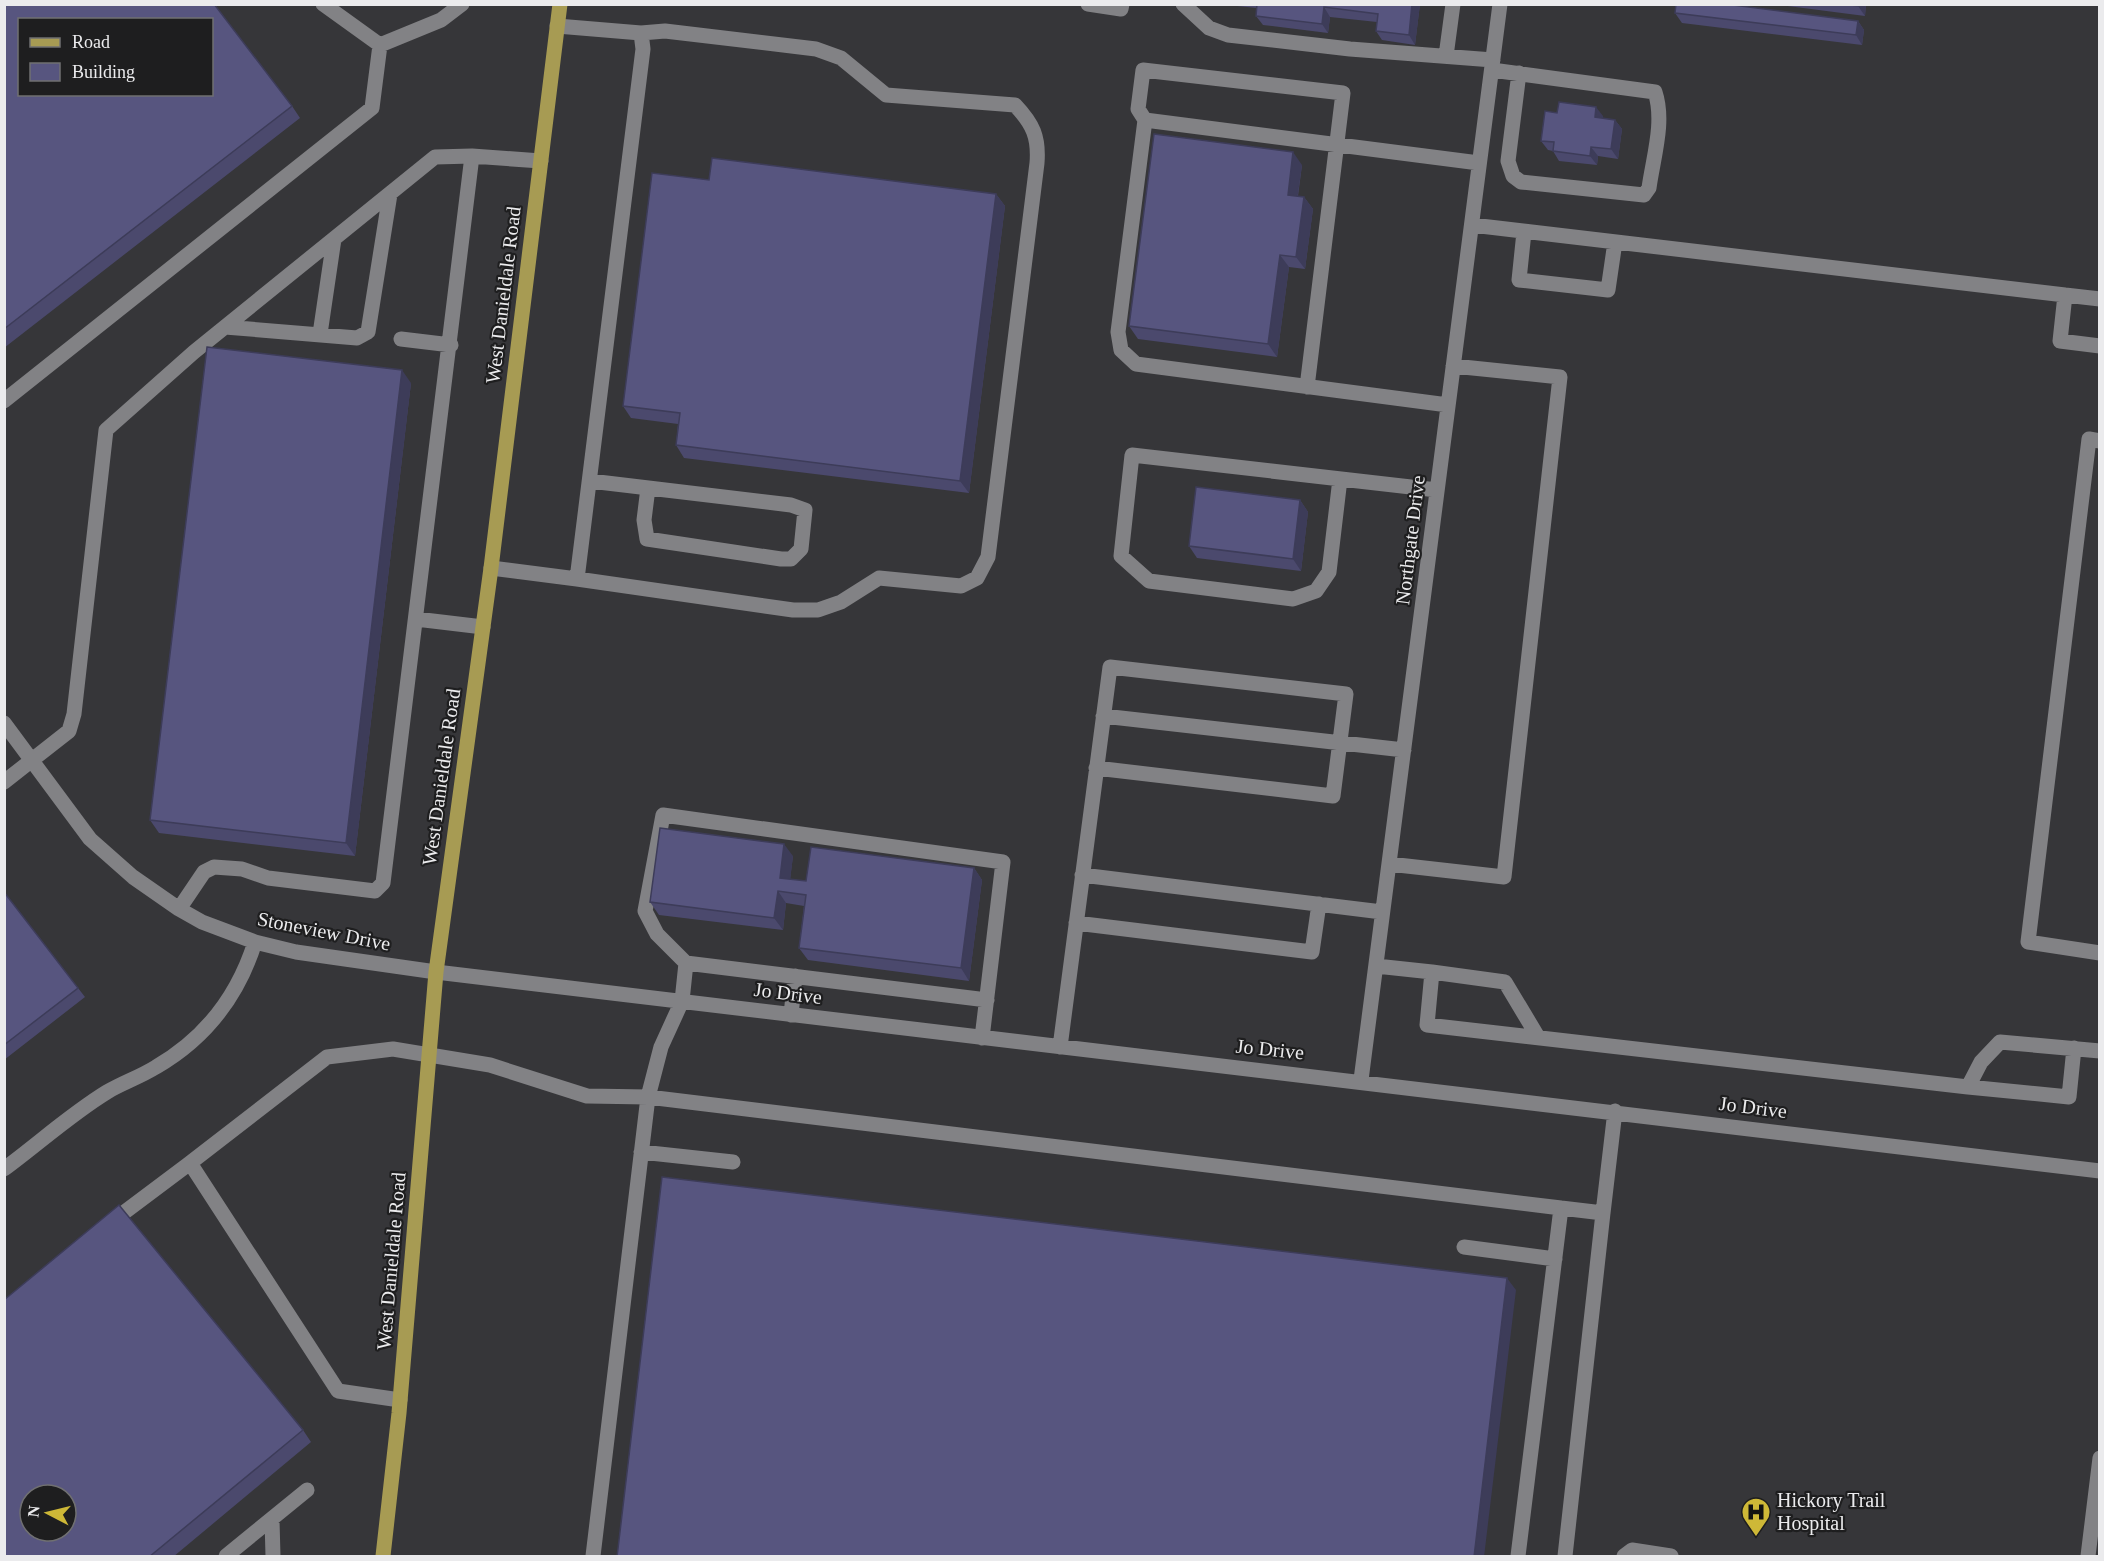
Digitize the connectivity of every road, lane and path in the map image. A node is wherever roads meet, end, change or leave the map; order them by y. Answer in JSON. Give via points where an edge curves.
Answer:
{"nodes":[{"id":1,"x":323,"y":4,"type":"edge"},
{"id":2,"x":462,"y":4,"type":"edge"},
{"id":3,"x":560,"y":4,"type":"edge"},
{"id":4,"x":1088,"y":4,"type":"edge"},
{"id":5,"x":1122,"y":4,"type":"edge"},
{"id":6,"x":1183,"y":4,"type":"edge"},
{"id":7,"x":1453,"y":4,"type":"edge"},
{"id":8,"x":1500,"y":4,"type":"edge"},
{"id":9,"x":557,"y":26,"type":"junction"},
{"id":10,"x":641,"y":33,"type":"junction"},
{"id":11,"x":380,"y":45,"type":"junction"},
{"id":12,"x":1446,"y":56,"type":"junction"},
{"id":13,"x":1492,"y":65,"type":"junction"},
{"id":14,"x":1519,"y":73,"type":"junction"},
{"id":15,"x":1146,"y":120,"type":"junction"},
{"id":16,"x":1336,"y":145,"type":"junction"},
{"id":17,"x":472,"y":156,"type":"junction"},
{"id":18,"x":541,"y":161,"type":"junction"},
{"id":19,"x":1479,"y":163,"type":"junction"},
{"id":20,"x":390,"y":194,"type":"junction"},
{"id":21,"x":1472,"y":225,"type":"junction"},
{"id":22,"x":1524,"y":232,"type":"junction"},
{"id":23,"x":334,"y":239,"type":"junction"},
{"id":24,"x":1615,"y":242,"type":"junction"},
{"id":25,"x":2065,"y":296,"type":"junction"},
{"id":26,"x":2100,"y":299,"type":"edge"},
{"id":27,"x":225,"y":327,"type":"junction"},
{"id":28,"x":320,"y":334,"type":"junction"},
{"id":29,"x":401,"y":339,"type":"dead end"},
{"id":30,"x":451,"y":345,"type":"junction"},
{"id":31,"x":2100,"y":346,"type":"edge"},
{"id":32,"x":1453,"y":366,"type":"junction"},
{"id":33,"x":1307,"y":387,"type":"junction"},
{"id":34,"x":4,"y":401,"type":"edge"},
{"id":35,"x":1448,"y":405,"type":"junction"},
{"id":36,"x":2100,"y":441,"type":"edge"},
{"id":37,"x":1340,"y":479,"type":"junction"},
{"id":38,"x":590,"y":481,"type":"junction"},
{"id":39,"x":648,"y":488,"type":"junction"},
{"id":40,"x":1437,"y":490,"type":"junction"},
{"id":41,"x":491,"y":568,"type":"junction"},
{"id":42,"x":577,"y":579,"type":"junction"},
{"id":43,"x":416,"y":619,"type":"junction"},
{"id":44,"x":483,"y":627,"type":"junction"},
{"id":45,"x":1103,"y":716,"type":"junction"},
{"id":46,"x":4,"y":723,"type":"edge"},
{"id":47,"x":1340,"y":742,"type":"junction"},
{"id":48,"x":1404,"y":750,"type":"junction"},
{"id":49,"x":33,"y":761,"type":"junction"},
{"id":50,"x":1096,"y":768,"type":"junction"},
{"id":51,"x":4,"y":782,"type":"edge"},
{"id":52,"x":1389,"y":864,"type":"junction"},
{"id":53,"x":1082,"y":875,"type":"junction"},
{"id":54,"x":1319,"y":904,"type":"junction"},
{"id":55,"x":178,"y":909,"type":"junction"},
{"id":56,"x":1382,"y":912,"type":"junction"},
{"id":57,"x":1076,"y":923,"type":"junction"},
{"id":58,"x":255,"y":942,"type":"junction"},
{"id":59,"x":2100,"y":953,"type":"edge"},
{"id":60,"x":686,"y":963,"type":"junction"},
{"id":61,"x":1376,"y":966,"type":"junction"},
{"id":62,"x":436,"y":972,"type":"junction"},
{"id":63,"x":1432,"y":972,"type":"junction"},
{"id":64,"x":795,"y":976,"type":"junction"},
{"id":65,"x":987,"y":1000,"type":"junction"},
{"id":66,"x":682,"y":1001,"type":"junction"},
{"id":67,"x":791,"y":1014,"type":"junction"},
{"id":68,"x":1538,"y":1037,"type":"junction"},
{"id":69,"x":982,"y":1038,"type":"junction"},
{"id":70,"x":1060,"y":1047,"type":"junction"},
{"id":71,"x":2074,"y":1048,"type":"junction"},
{"id":72,"x":2100,"y":1051,"type":"edge"},
{"id":73,"x":429,"y":1057,"type":"junction"},
{"id":74,"x":1361,"y":1080,"type":"junction"},
{"id":75,"x":1968,"y":1087,"type":"junction"},
{"id":76,"x":648,"y":1097,"type":"junction"},
{"id":77,"x":1615,"y":1111,"type":"junction"},
{"id":78,"x":641,"y":1152,"type":"junction"},
{"id":79,"x":733,"y":1162,"type":"dead end"},
{"id":80,"x":190,"y":1163,"type":"junction"},
{"id":81,"x":4,"y":1169,"type":"edge"},
{"id":82,"x":2100,"y":1171,"type":"edge"},
{"id":83,"x":1561,"y":1208,"type":"junction"},
{"id":84,"x":1603,"y":1213,"type":"junction"},
{"id":85,"x":97,"y":1233,"type":"edge"},
{"id":86,"x":1464,"y":1247,"type":"dead end"},
{"id":87,"x":1555,"y":1259,"type":"junction"},
{"id":88,"x":400,"y":1400,"type":"junction"},
{"id":89,"x":2100,"y":1458,"type":"edge"},
{"id":90,"x":307,"y":1490,"type":"dead end"},
{"id":91,"x":272,"y":1520,"type":"junction"},
{"id":92,"x":226,"y":1557,"type":"edge"},
{"id":93,"x":273,"y":1557,"type":"edge"},
{"id":94,"x":383,"y":1557,"type":"edge"},
{"id":95,"x":593,"y":1557,"type":"edge"},
{"id":96,"x":1518,"y":1557,"type":"edge"},
{"id":97,"x":1565,"y":1557,"type":"edge"},
{"id":98,"x":1624,"y":1557,"type":"edge"},
{"id":99,"x":1671,"y":1557,"type":"edge"},
{"id":100,"x":2088,"y":1557,"type":"edge"}],
"edges":[{"from":1,"to":11,"type":"street"},
{"from":2,"to":11,"type":"street","via":[[441,20]]},
{"from":3,"to":9,"type":"main road","name":"West Danieldale Road"},
{"from":4,"to":5,"type":"street","via":[[1121,9]]},
{"from":6,"to":12,"type":"street","via":[[1209,28],[1228,35]]},
{"from":7,"to":12,"type":"street"},
{"from":8,"to":13,"type":"street","name":"Northgate Drive"},
{"from":9,"to":10,"type":"street"},
{"from":9,"to":18,"type":"main road","name":"West Danieldale Road"},
{"from":10,"to":38,"type":"street","via":[[643,49]]},
{"from":10,"to":42,"type":"street","via":[[665,31],[816,49],[841,58],[886,95],[1015,105],[1031,122],[1038,142],[1037,163],[988,558],[977,578],[961,586],[879,578],[841,602],[818,610],[793,610]]},
{"from":11,"to":34,"type":"street","via":[[372,108]]},
{"from":12,"to":13,"type":"street"},
{"from":13,"to":14,"type":"street"},
{"from":13,"to":19,"type":"street","name":"Northgate Drive"},
{"from":14,"to":14,"type":"street","via":[[1655,92],[1658,125],[1649,188],[1644,195],[1521,182],[1513,176],[1508,161]]},
{"from":15,"to":16,"type":"street"},
{"from":15,"to":16,"type":"street","via":[[1138,109],[1143,70],[1343,93]]},
{"from":15,"to":33,"type":"street","via":[[1119,332],[1121,350],[1136,364]]},
{"from":16,"to":19,"type":"street"},
{"from":16,"to":33,"type":"street"},
{"from":17,"to":18,"type":"street"},
{"from":17,"to":20,"type":"street","via":[[435,157]]},
{"from":17,"to":30,"type":"street"},
{"from":18,"to":41,"type":"main road","name":"West Danieldale Road"},
{"from":19,"to":21,"type":"street","name":"Northgate Drive"},
{"from":20,"to":23,"type":"street"},
{"from":20,"to":28,"type":"street","via":[[368,332],[357,338]]},
{"from":21,"to":22,"type":"street"},
{"from":21,"to":32,"type":"street","name":"Northgate Drive"},
{"from":22,"to":24,"type":"street"},
{"from":22,"to":24,"type":"street","via":[[1519,280],[1608,290]]},
{"from":23,"to":27,"type":"street"},
{"from":23,"to":28,"type":"street"},
{"from":24,"to":25,"type":"street"},
{"from":25,"to":26,"type":"street"},
{"from":25,"to":31,"type":"street","via":[[2060,341]]},
{"from":27,"to":28,"type":"street"},
{"from":27,"to":49,"type":"street","via":[[106,430],[74,714],[69,732]]},
{"from":29,"to":30,"type":"street"},
{"from":30,"to":43,"type":"street"},
{"from":32,"to":35,"type":"street","name":"Northgate Drive"},
{"from":32,"to":52,"type":"street","via":[[1560,377],[1504,877]]},
{"from":33,"to":35,"type":"street"},
{"from":35,"to":40,"type":"street","name":"Northgate Drive"},
{"from":36,"to":59,"type":"street","via":[[2089,440],[2028,942]]},
{"from":37,"to":37,"type":"street","via":[[1132,455],[1121,556],[1149,581],[1293,599],[1316,591],[1329,572]]},
{"from":37,"to":40,"type":"street"},
{"from":38,"to":39,"type":"street"},
{"from":38,"to":42,"type":"street"},
{"from":39,"to":39,"type":"street","via":[[798,506],[805,510],[801,549],[791,559],[781,559],[647,539],[644,520]]},
{"from":40,"to":48,"type":"street","name":"Northgate Drive"},
{"from":41,"to":42,"type":"street"},
{"from":41,"to":44,"type":"main road","name":"West Danieldale Road"},
{"from":43,"to":44,"type":"street"},
{"from":43,"to":55,"type":"street","via":[[383,883],[375,891],[214,867],[204,872]]},
{"from":44,"to":62,"type":"main road","name":"West Danieldale Road"},
{"from":45,"to":47,"type":"street"},
{"from":45,"to":47,"type":"street","via":[[1110,667],[1346,694]]},
{"from":45,"to":50,"type":"street"},
{"from":46,"to":49,"type":"street","name":"Stoneview Drive"},
{"from":47,"to":48,"type":"street"},
{"from":47,"to":50,"type":"street","via":[[1333,796]]},
{"from":48,"to":52,"type":"street","name":"Northgate Drive"},
{"from":49,"to":51,"type":"street"},
{"from":49,"to":55,"type":"street","name":"Stoneview Drive","via":[[90,839]]},
{"from":50,"to":53,"type":"street"},
{"from":52,"to":56,"type":"street","name":"Northgate Drive"},
{"from":53,"to":54,"type":"street"},
{"from":53,"to":57,"type":"street"},
{"from":54,"to":56,"type":"street"},
{"from":54,"to":57,"type":"street","via":[[1312,952]]},
{"from":55,"to":58,"type":"street","name":"Stoneview Drive"},
{"from":56,"to":61,"type":"street","name":"Northgate Drive"},
{"from":57,"to":70,"type":"street"},
{"from":58,"to":62,"type":"street","name":"Stoneview Drive","via":[[296,952]]},
{"from":58,"to":81,"type":"street","via":[[229,1002],[184,1049],[106,1092]]},
{"from":60,"to":64,"type":"street"},
{"from":60,"to":65,"type":"street","via":[[657,934],[645,911],[663,815],[1003,862]]},
{"from":60,"to":66,"type":"street"},
{"from":61,"to":63,"type":"street"},
{"from":61,"to":74,"type":"street","name":"Northgate Drive"},
{"from":62,"to":66,"type":"street","name":"Jo Drive"},
{"from":62,"to":73,"type":"main road","name":"West Danieldale Road"},
{"from":63,"to":68,"type":"street","via":[[1505,982]]},
{"from":63,"to":68,"type":"street","via":[[1427,1025]]},
{"from":64,"to":65,"type":"street"},
{"from":64,"to":67,"type":"street"},
{"from":65,"to":69,"type":"street"},
{"from":66,"to":67,"type":"street","name":"Jo Drive"},
{"from":66,"to":76,"type":"street","via":[[661,1047]]},
{"from":67,"to":69,"type":"street","name":"Jo Drive"},
{"from":68,"to":75,"type":"street"},
{"from":69,"to":70,"type":"street","name":"Jo Drive"},
{"from":70,"to":74,"type":"street","name":"Jo Drive"},
{"from":71,"to":72,"type":"street"},
{"from":71,"to":75,"type":"street","via":[[2000,1042],[1981,1062]]},
{"from":71,"to":75,"type":"street","via":[[2069,1097]]},
{"from":73,"to":76,"type":"street","via":[[490,1065],[587,1096]]},
{"from":73,"to":80,"type":"street","via":[[393,1049],[327,1057]]},
{"from":73,"to":88,"type":"main road","name":"West Danieldale Road"},
{"from":74,"to":77,"type":"street","name":"Jo Drive"},
{"from":76,"to":78,"type":"street"},
{"from":76,"to":83,"type":"street"},
{"from":77,"to":82,"type":"street","name":"Jo Drive"},
{"from":77,"to":84,"type":"street"},
{"from":78,"to":79,"type":"street"},
{"from":78,"to":95,"type":"street"},
{"from":80,"to":85,"type":"street"},
{"from":80,"to":88,"type":"street","via":[[338,1391]]},
{"from":83,"to":84,"type":"street"},
{"from":83,"to":87,"type":"street"},
{"from":84,"to":97,"type":"street"},
{"from":86,"to":87,"type":"street"},
{"from":87,"to":96,"type":"street"},
{"from":88,"to":94,"type":"main road","name":"West Danieldale Road"},
{"from":89,"to":100,"type":"street"},
{"from":90,"to":91,"type":"street"},
{"from":91,"to":92,"type":"street"},
{"from":91,"to":93,"type":"street"},
{"from":98,"to":99,"type":"street","via":[[1632,1550]]}]}
